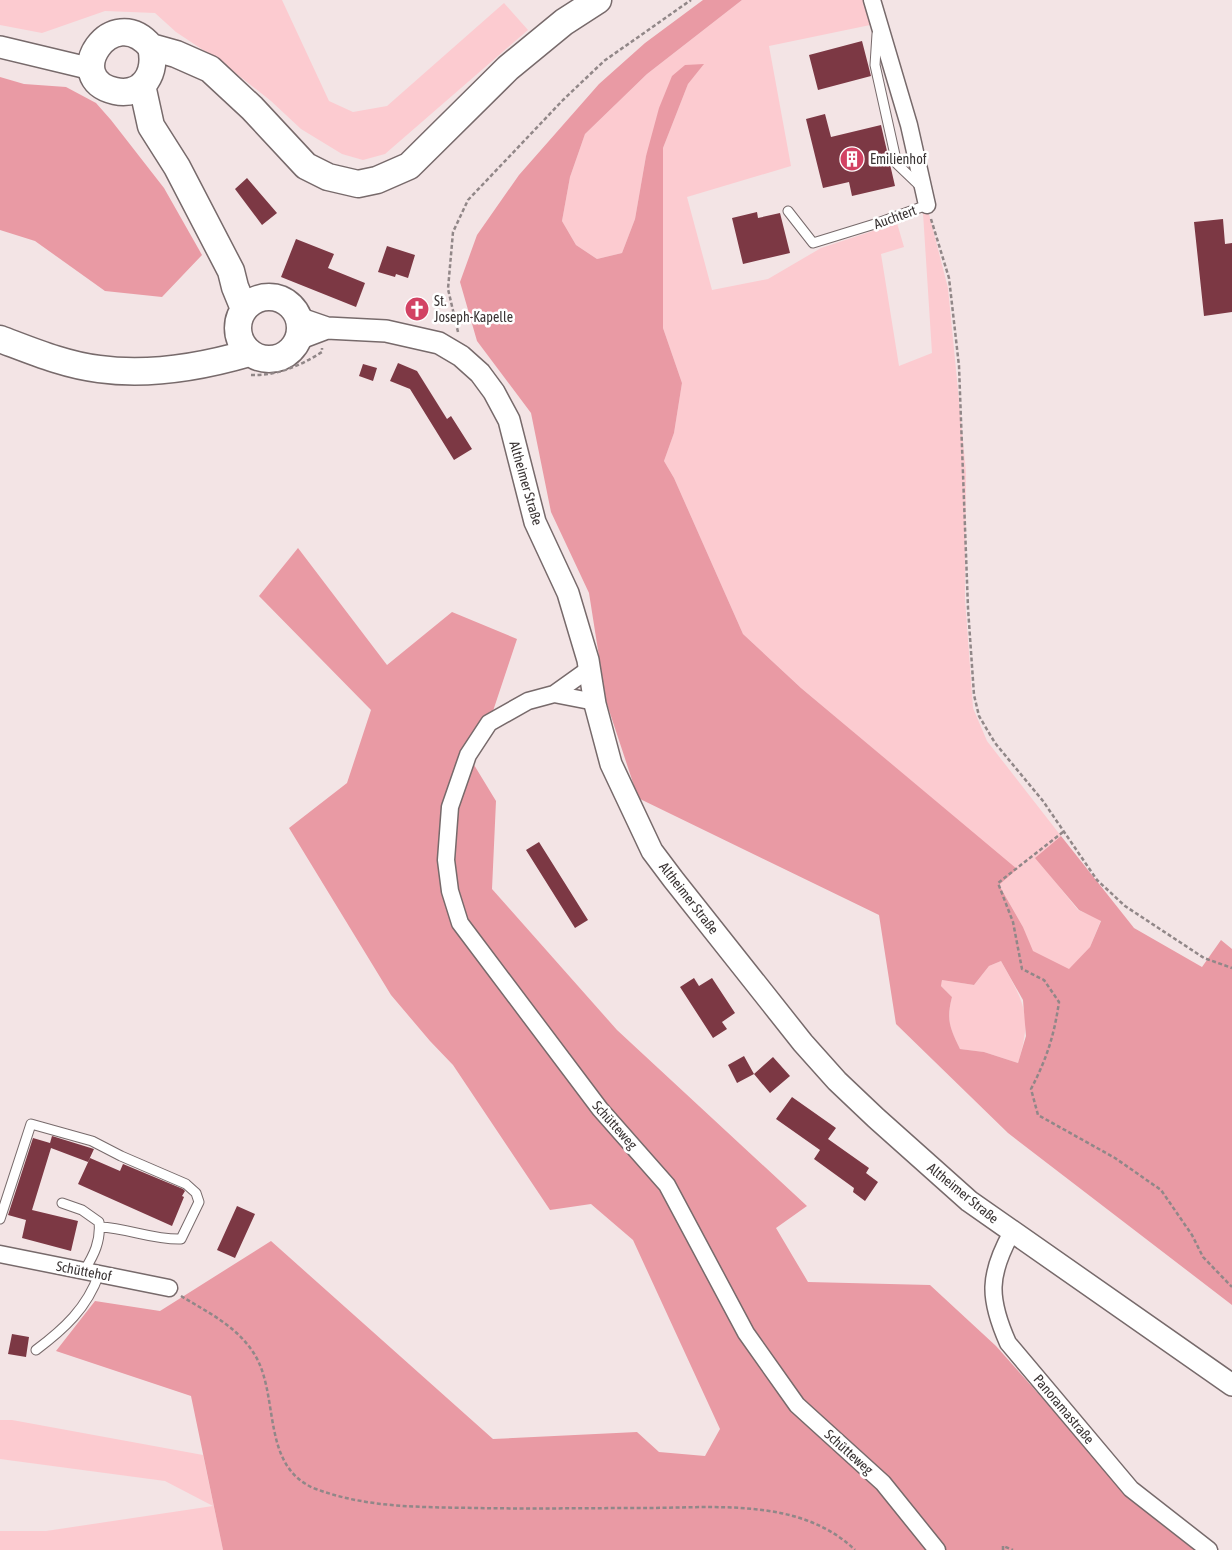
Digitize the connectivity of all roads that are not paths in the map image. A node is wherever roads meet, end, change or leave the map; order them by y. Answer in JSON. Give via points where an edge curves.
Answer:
{"nodes":[{"id":1,"x":598,"y":0,"type":"edge"},
{"id":2,"x":872,"y":0,"type":"edge"},
{"id":3,"x":0,"y":47,"type":"edge"},
{"id":4,"x":92,"y":59,"type":"junction"},
{"id":5,"x":141,"y":74,"type":"junction"},
{"id":6,"x":927,"y":205,"type":"joint"},
{"id":7,"x":788,"y":211,"type":"dead end"},
{"id":8,"x":254,"y":303,"type":"junction"},
{"id":9,"x":298,"y":328,"type":"junction"},
{"id":10,"x":0,"y":339,"type":"edge"},
{"id":11,"x":244,"y":345,"type":"junction"},
{"id":12,"x":589,"y":669,"type":"junction"},
{"id":13,"x":554,"y":694,"type":"junction"},
{"id":14,"x":595,"y":702,"type":"junction"},
{"id":15,"x":62,"y":1204,"type":"dead end"},
{"id":16,"x":0,"y":1219,"type":"edge"},
{"id":17,"x":100,"y":1227,"type":"junction"},
{"id":18,"x":1012,"y":1232,"type":"junction"},
{"id":19,"x":0,"y":1254,"type":"edge"},
{"id":20,"x":92,"y":1273,"type":"junction"},
{"id":21,"x":169,"y":1288,"type":"road end"},
{"id":22,"x":36,"y":1350,"type":"dead end"},
{"id":23,"x":1232,"y":1385,"type":"edge"},
{"id":24,"x":938,"y":1550,"type":"edge"},
{"id":25,"x":1209,"y":1550,"type":"edge"}],
"edges":[{"from":1,"to":5,"type":"main road","via":[[564,22],[508,68],[409,166],[377,180],[358,184],[328,177],[306,166],[210,69],[176,54]]},
{"from":2,"to":6,"type":"street","name":"Auchtert","via":[[909,125]]},
{"from":3,"to":4,"type":"street","via":[[44,57]]},
{"from":4,"to":5,"type":"main road","via":[[103,85]]},
{"from":4,"to":5,"type":"main road","via":[[106,33],[127,29],[145,39]]},
{"from":5,"to":8,"type":"main road","via":[[136,114],[151,126],[177,167],[231,271],[235,287]]},
{"from":6,"to":7,"type":"lane","name":"Auchtert","via":[[813,243]]},
{"from":8,"to":9,"type":"main road","via":[[275,298],[285,302],[293,308]]},
{"from":8,"to":11,"type":"main road","via":[[239,317]]},
{"from":9,"to":11,"type":"main road","via":[[294,347],[278,358],[268,360]]},
{"from":9,"to":12,"type":"street","name":"Altheimer Straße","via":[[364,328],[411,336],[439,343],[480,373],[509,420],[535,522],[568,593]]},
{"from":10,"to":11,"type":"main road","via":[[49,357],[98,369],[141,372],[178,367]]},
{"from":12,"to":13,"type":"street","name":"Schütteweg"},
{"from":12,"to":14,"type":"street","name":"Altheimer Straße"},
{"from":13,"to":14,"type":"street","name":"Schütteweg"},
{"from":13,"to":24,"type":"street","name":"Schütteweg","via":[[528,701],[489,723],[468,755],[450,807],[446,860],[450,891],[460,922],[600,1109],[667,1185],[746,1333],[797,1405],[883,1483]]},
{"from":14,"to":18,"type":"street","name":"Altheimer Straße","via":[[611,764],[652,851],[673,879],[837,1082],[969,1201]]},
{"from":15,"to":17,"type":"lane","via":[[82,1210],[95,1218]]},
{"from":16,"to":17,"type":"lane","via":[[31,1124],[92,1141],[186,1184],[196,1193],[199,1202],[181,1239]]},
{"from":17,"to":20,"type":"lane"},
{"from":18,"to":23,"type":"street","name":"Altheimer Straße"},
{"from":18,"to":25,"type":"street","name":"Panoramastraße","via":[[999,1255],[993,1289],[996,1315],[1008,1343],[1131,1489]]},
{"from":19,"to":20,"type":"street","name":"Schüttehof"},
{"from":20,"to":21,"type":"street","name":"Schüttehof"},
{"from":20,"to":22,"type":"lane","via":[[92,1292],[80,1312]]}]}
